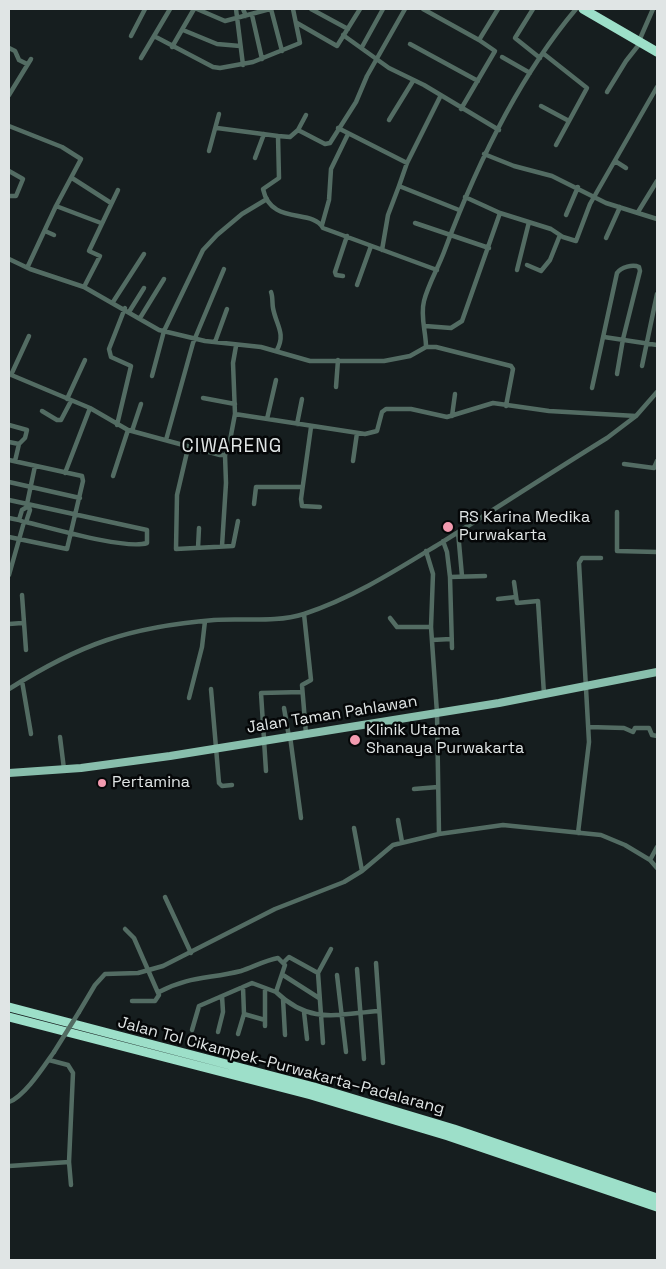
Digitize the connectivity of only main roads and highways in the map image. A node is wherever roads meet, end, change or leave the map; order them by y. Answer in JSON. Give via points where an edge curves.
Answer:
{"nodes":[{"id":1,"x":583,"y":9,"type":"edge"},
{"id":2,"x":657,"y":52,"type":"edge"},
{"id":3,"x":657,"y":672,"type":"edge"},
{"id":4,"x":9,"y":773,"type":"edge"},
{"id":5,"x":9,"y":1007,"type":"edge"},
{"id":6,"x":9,"y":1017,"type":"edge"},
{"id":7,"x":657,"y":1198,"type":"edge"},
{"id":8,"x":657,"y":1207,"type":"edge"}],
"edges":[{"from":1,"to":2,"type":"highway"},
{"from":3,"to":4,"type":"main road","name":"Jalan Taman Pahlawan","via":[[544,695],[306,734],[64,769]]},
{"from":5,"to":7,"type":"highway","name":"Jalan Tol Cikampek–Purwakarta–Padalarang","via":[[314,1087],[454,1129]]},
{"from":6,"to":8,"type":"highway","name":"Jalan Tol Cikampek–Purwakarta–Padalarang","via":[[312,1095]]}]}
